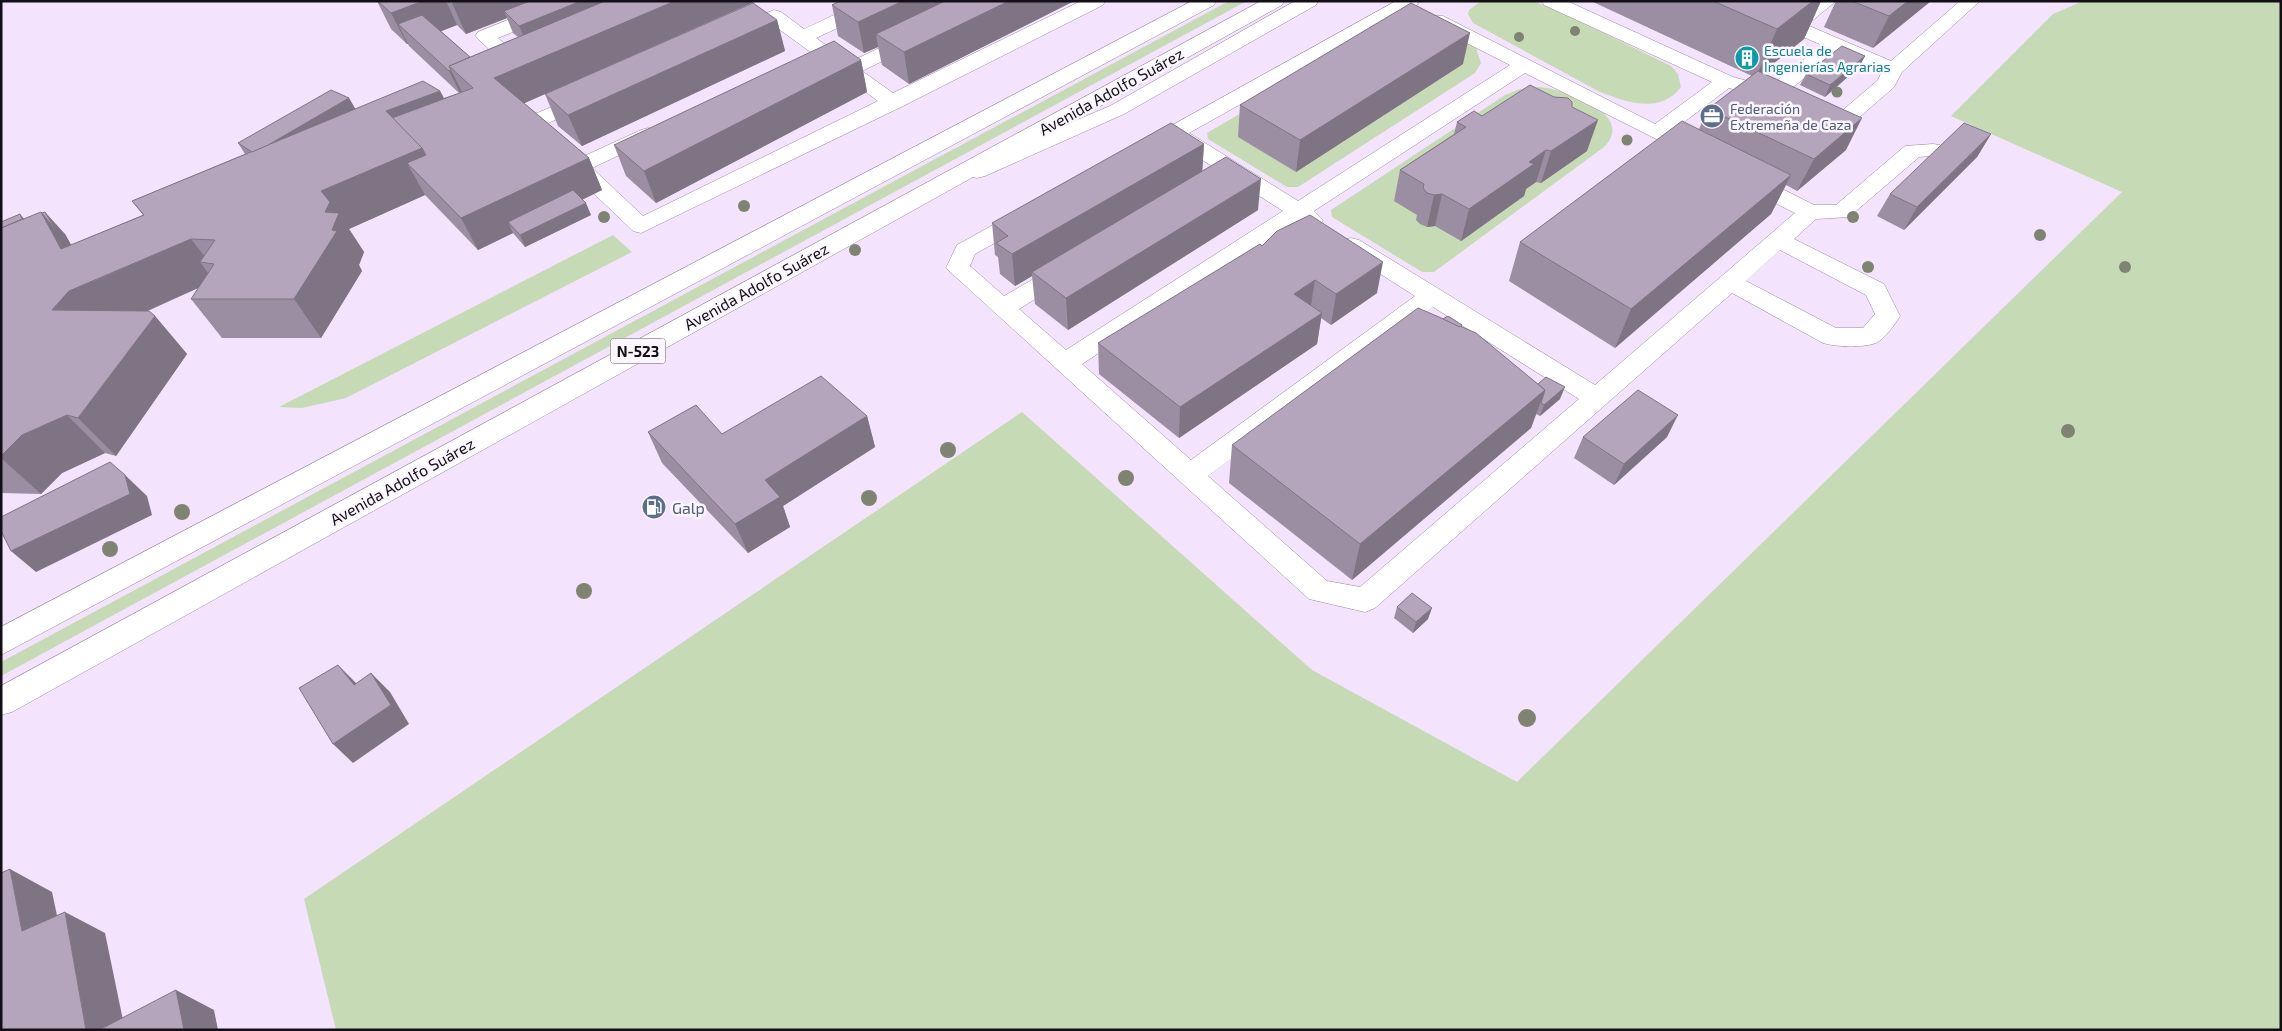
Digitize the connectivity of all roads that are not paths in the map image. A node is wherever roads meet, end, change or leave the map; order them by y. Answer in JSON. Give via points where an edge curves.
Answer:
{"nodes":[{"id":1,"x":572,"y":1,"type":"edge"},
{"id":2,"x":880,"y":1,"type":"edge"},
{"id":3,"x":1096,"y":1,"type":"edge"},
{"id":4,"x":1207,"y":1,"type":"edge"},
{"id":5,"x":1276,"y":1,"type":"edge"},
{"id":6,"x":1309,"y":1,"type":"edge"},
{"id":7,"x":1552,"y":1,"type":"edge"},
{"id":8,"x":1735,"y":1,"type":"edge"},
{"id":9,"x":1827,"y":1,"type":"edge"},
{"id":10,"x":1971,"y":1,"type":"edge"},
{"id":11,"x":1404,"y":2,"type":"edge"},
{"id":12,"x":1793,"y":26,"type":"junction"},
{"id":13,"x":929,"y":31,"type":"edge"},
{"id":14,"x":802,"y":37,"type":"junction"},
{"id":15,"x":719,"y":40,"type":"edge"},
{"id":16,"x":1836,"y":44,"type":"junction"},
{"id":17,"x":542,"y":51,"type":"edge"},
{"id":18,"x":1524,"y":65,"type":"junction"},
{"id":19,"x":1893,"y":68,"type":"junction"},
{"id":20,"x":848,"y":70,"type":"junction"},
{"id":21,"x":1726,"y":81,"type":"junction"},
{"id":22,"x":602,"y":91,"type":"edge"},
{"id":23,"x":1788,"y":102,"type":"junction"},
{"id":24,"x":894,"y":103,"type":"junction"},
{"id":25,"x":665,"y":126,"type":"edge"},
{"id":26,"x":1174,"y":133,"type":"junction"},
{"id":27,"x":1656,"y":133,"type":"junction"},
{"id":28,"x":1933,"y":150,"type":"edge"},
{"id":29,"x":1130,"y":158,"type":"edge"},
{"id":30,"x":577,"y":167,"type":"junction"},
{"id":31,"x":922,"y":195,"type":"junction"},
{"id":32,"x":1044,"y":206,"type":"edge"},
{"id":33,"x":1298,"y":211,"type":"junction"},
{"id":34,"x":1810,"y":212,"type":"junction"},
{"id":35,"x":1778,"y":240,"type":"junction"},
{"id":36,"x":1088,"y":256,"type":"edge"},
{"id":37,"x":1730,"y":282,"type":"junction"},
{"id":38,"x":1432,"y":296,"type":"junction"},
{"id":39,"x":1003,"y":308,"type":"junction"},
{"id":40,"x":1065,"y":363,"type":"junction"},
{"id":41,"x":1597,"y":398,"type":"junction"},
{"id":42,"x":1190,"y":475,"type":"junction"},
{"id":43,"x":1,"y":642,"type":"edge"},
{"id":44,"x":1,"y":702,"type":"edge"}],
"edges":[{"from":1,"to":17,"type":"main road","via":[[485,36],[514,63]]},
{"from":2,"to":14,"type":"main road"},
{"from":3,"to":24,"type":"main road"},
{"from":4,"to":43,"type":"main road","name":"Avenida Adolfo Suárez","number":"N-523"},
{"from":5,"to":31,"type":"main road","name":"Avenida Adolfo Suárez","number":"N-523"},
{"from":6,"to":31,"type":"main road","via":[[1117,110]]},
{"from":7,"to":21,"type":"main road"},
{"from":8,"to":12,"type":"main road"},
{"from":9,"to":12,"type":"main road"},
{"from":10,"to":19,"type":"main road"},
{"from":11,"to":18,"type":"main road"},
{"from":11,"to":26,"type":"main road"},
{"from":12,"to":16,"type":"main road"},
{"from":13,"to":20,"type":"main road"},
{"from":14,"to":15,"type":"main road","via":[[774,16]]},
{"from":14,"to":20,"type":"main road","via":[[816,57]]},
{"from":16,"to":19,"type":"main road"},
{"from":16,"to":23,"type":"main road"},
{"from":18,"to":27,"type":"main road"},
{"from":18,"to":33,"type":"main road"},
{"from":19,"to":23,"type":"main road","via":[[1887,83],[1839,125]]},
{"from":20,"to":24,"type":"main road"},
{"from":21,"to":23,"type":"main road"},
{"from":21,"to":27,"type":"main road"},
{"from":22,"to":30,"type":"main road","via":[[530,123]]},
{"from":24,"to":30,"type":"main road","via":[[641,226]]},
{"from":25,"to":30,"type":"main road"},
{"from":26,"to":29,"type":"main road"},
{"from":26,"to":33,"type":"main road","via":[[1223,175]]},
{"from":27,"to":34,"type":"main road"},
{"from":28,"to":34,"type":"main road","via":[[1913,151],[1841,212]]},
{"from":31,"to":44,"type":"main road","name":"Avenida Adolfo Suárez","number":"N-523"},
{"from":32,"to":39,"type":"main road","via":[[965,250],[958,268]]},
{"from":33,"to":38,"type":"main road"},
{"from":33,"to":40,"type":"main road"},
{"from":34,"to":35,"type":"main road"},
{"from":35,"to":37,"type":"main road"},
{"from":35,"to":37,"type":"main road","via":[[1876,290],[1888,316],[1869,336],[1832,337]]},
{"from":36,"to":39,"type":"main road"},
{"from":37,"to":41,"type":"main road"},
{"from":38,"to":41,"type":"main road"},
{"from":38,"to":42,"type":"main road"},
{"from":39,"to":40,"type":"main road"},
{"from":40,"to":42,"type":"main road"},
{"from":41,"to":42,"type":"main road","via":[[1365,600],[1319,591]]}]}
